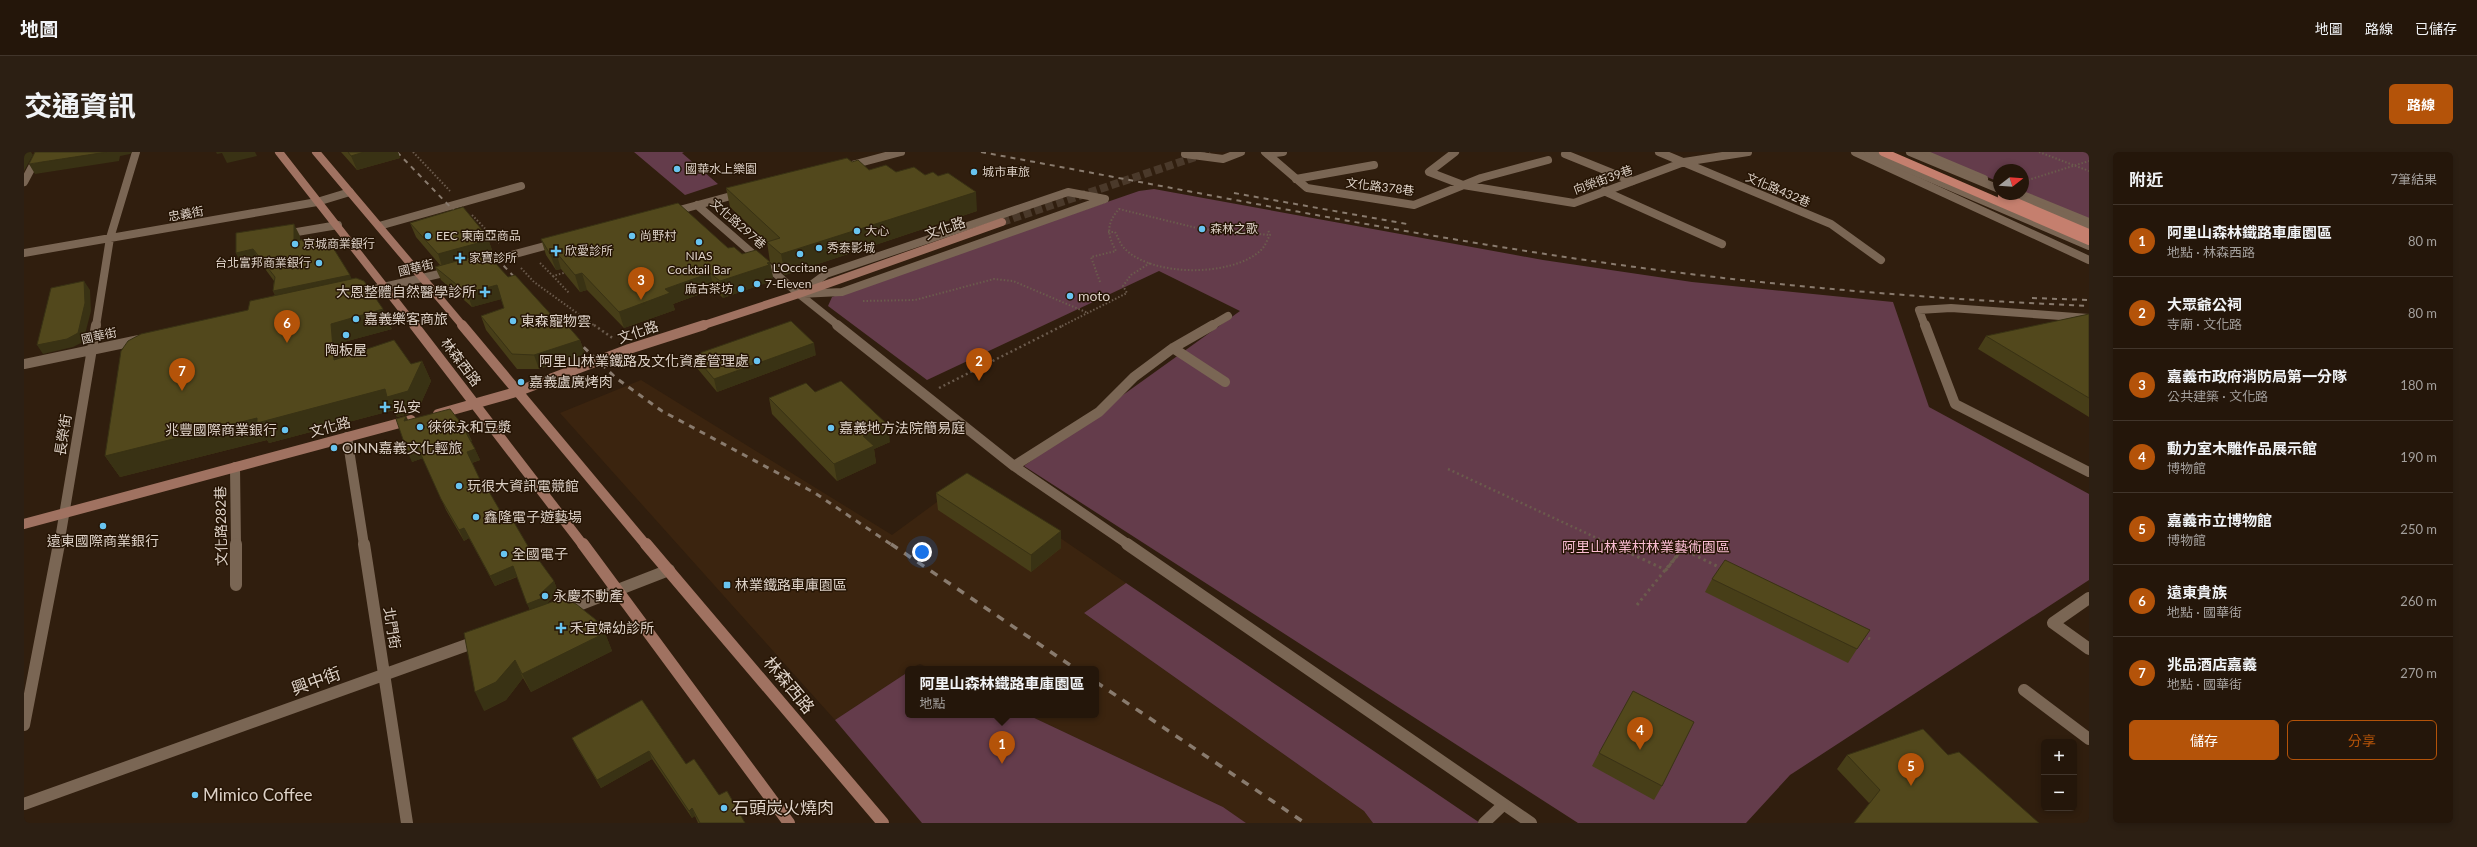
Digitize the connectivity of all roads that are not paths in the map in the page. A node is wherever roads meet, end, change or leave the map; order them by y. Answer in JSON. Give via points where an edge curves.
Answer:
{"nodes":[{"id":1,"x":40,"y":152,"type":"edge"},
{"id":2,"x":136,"y":152,"type":"edge"},
{"id":3,"x":279,"y":152,"type":"edge"},
{"id":4,"x":316,"y":152,"type":"edge"},
{"id":5,"x":901,"y":152,"type":"edge"},
{"id":6,"x":1241,"y":152,"type":"edge"},
{"id":7,"x":1283,"y":152,"type":"edge"},
{"id":8,"x":1455,"y":152,"type":"edge"},
{"id":9,"x":1659,"y":152,"type":"edge"},
{"id":10,"x":1748,"y":152,"type":"edge"},
{"id":11,"x":1855,"y":152,"type":"edge"},
{"id":12,"x":1869,"y":152,"type":"edge"},
{"id":13,"x":1883,"y":152,"type":"edge"},
{"id":14,"x":1898,"y":152,"type":"edge"},
{"id":15,"x":1910,"y":152,"type":"edge"},
{"id":16,"x":1920,"y":152,"type":"edge"},
{"id":17,"x":1187,"y":153,"type":"edge"},
{"id":18,"x":1266,"y":153,"type":"edge"},
{"id":19,"x":1565,"y":154,"type":"dead end"},
{"id":20,"x":1548,"y":160,"type":"dead end"},
{"id":21,"x":1684,"y":162,"type":"junction"},
{"id":22,"x":1374,"y":165,"type":"dead end"},
{"id":23,"x":841,"y":168,"type":"edge"},
{"id":24,"x":1296,"y":179,"type":"junction"},
{"id":25,"x":1632,"y":181,"type":"junction"},
{"id":26,"x":24,"y":182,"type":"edge"},
{"id":27,"x":1993,"y":182,"type":"edge"},
{"id":28,"x":1463,"y":185,"type":"junction"},
{"id":29,"x":521,"y":186,"type":"dead end"},
{"id":30,"x":1993,"y":187,"type":"edge"},
{"id":31,"x":750,"y":191,"type":"edge"},
{"id":32,"x":1604,"y":191,"type":"junction"},
{"id":33,"x":350,"y":192,"type":"junction"},
{"id":34,"x":2029,"y":198,"type":"edge"},
{"id":35,"x":2024,"y":200,"type":"edge"},
{"id":36,"x":317,"y":202,"type":"junction"},
{"id":37,"x":697,"y":205,"type":"junction"},
{"id":38,"x":666,"y":213,"type":"edge"},
{"id":39,"x":1002,"y":222,"type":"tunnel mouth"},
{"id":40,"x":2089,"y":222,"type":"edge"},
{"id":41,"x":338,"y":225,"type":"junction"},
{"id":42,"x":379,"y":226,"type":"junction"},
{"id":43,"x":2089,"y":227,"type":"edge"},
{"id":44,"x":2089,"y":233,"type":"edge"},
{"id":45,"x":277,"y":235,"type":"edge"},
{"id":46,"x":110,"y":238,"type":"junction"},
{"id":47,"x":567,"y":240,"type":"edge"},
{"id":48,"x":2089,"y":241,"type":"edge"},
{"id":49,"x":1722,"y":244,"type":"dead end"},
{"id":50,"x":2089,"y":246,"type":"edge"},
{"id":51,"x":24,"y":253,"type":"edge"},
{"id":52,"x":1881,"y":260,"type":"dead end"},
{"id":53,"x":2089,"y":260,"type":"edge"},
{"id":54,"x":475,"y":265,"type":"edge"},
{"id":55,"x":461,"y":269,"type":"edge"},
{"id":56,"x":425,"y":279,"type":"junction"},
{"id":57,"x":386,"y":286,"type":"junction"},
{"id":58,"x":799,"y":294,"type":"junction"},
{"id":59,"x":347,"y":295,"type":"edge"},
{"id":60,"x":1228,"y":316,"type":"dead end"},
{"id":61,"x":2089,"y":318,"type":"edge"},
{"id":62,"x":146,"y":339,"type":"edge"},
{"id":63,"x":1173,"y":348,"type":"junction"},
{"id":64,"x":91,"y":350,"type":"junction"},
{"id":65,"x":24,"y":364,"type":"edge"},
{"id":66,"x":1225,"y":382,"type":"dead end"},
{"id":67,"x":516,"y":392,"type":"junction"},
{"id":68,"x":474,"y":405,"type":"junction"},
{"id":69,"x":346,"y":437,"type":"junction"},
{"id":70,"x":1014,"y":466,"type":"junction"},
{"id":71,"x":235,"y":467,"type":"junction"},
{"id":72,"x":2089,"y":472,"type":"edge"},
{"id":73,"x":65,"y":513,"type":"junction"},
{"id":74,"x":24,"y":524,"type":"edge"},
{"id":75,"x":669,"y":570,"type":"junction"},
{"id":76,"x":236,"y":586,"type":"dead end"},
{"id":77,"x":619,"y":591,"type":"junction"},
{"id":78,"x":2089,"y":598,"type":"edge"},
{"id":79,"x":553,"y":614,"type":"edge"},
{"id":80,"x":487,"y":638,"type":"edge"},
{"id":81,"x":2089,"y":649,"type":"edge"},
{"id":82,"x":385,"y":675,"type":"junction"},
{"id":83,"x":2024,"y":690,"type":"dead end"},
{"id":84,"x":27,"y":695,"type":"edge"},
{"id":85,"x":24,"y":725,"type":"edge"},
{"id":86,"x":2089,"y":740,"type":"edge"},
{"id":87,"x":24,"y":804,"type":"edge"},
{"id":88,"x":1503,"y":805,"type":"junction"},
{"id":89,"x":407,"y":823,"type":"edge"},
{"id":90,"x":789,"y":823,"type":"edge"},
{"id":91,"x":883,"y":823,"type":"edge"},
{"id":92,"x":1484,"y":823,"type":"edge"},
{"id":93,"x":1531,"y":823,"type":"edge"}],
"edges":[{"from":1,"to":26,"type":"street"},
{"from":2,"to":46,"type":"street","name":"長榮街"},
{"from":3,"to":36,"type":"main road","name":"林森西路"},
{"from":4,"to":33,"type":"main road","name":"林森西路"},
{"from":5,"to":23,"type":"street"},
{"from":6,"to":17,"type":"street","via":[[1223,159]]},
{"from":7,"to":18,"type":"street"},
{"from":8,"to":28,"type":"street","via":[[1429,172]]},
{"from":9,"to":21,"type":"street","name":"文化路432巷"},
{"from":10,"to":21,"type":"street","name":"向榮街39巷"},
{"from":11,"to":53,"type":"street"},
{"from":12,"to":50,"type":"street"},
{"from":13,"to":48,"type":"main road"},
{"from":14,"to":44,"type":"main road"},
{"from":15,"to":30,"type":"street"},
{"from":16,"to":27,"type":"street"},
{"from":18,"to":24,"type":"street","name":"文化路378巷"},
{"from":19,"to":25,"type":"street"},
{"from":20,"to":28,"type":"street","name":"文化路378巷"},
{"from":21,"to":25,"type":"street","name":"向榮街39巷"},
{"from":21,"to":52,"type":"street","name":"文化路432巷","via":[[1831,224]]},
{"from":22,"to":24,"type":"street"},
{"from":24,"to":28,"type":"street","name":"文化路378巷","via":[[1307,188],[1414,205]]},
{"from":25,"to":32,"type":"street","name":"向榮街39巷"},
{"from":28,"to":32,"type":"street","name":"向榮街39巷","via":[[1574,203]]},
{"from":29,"to":42,"type":"street"},
{"from":31,"to":37,"type":"street"},
{"from":32,"to":49,"type":"street"},
{"from":33,"to":36,"type":"street","name":"忠義街"},
{"from":33,"to":42,"type":"main road","name":"林森西路"},
{"from":34,"to":40,"type":"street"},
{"from":35,"to":43,"type":"street"},
{"from":36,"to":41,"type":"main road","name":"林森西路"},
{"from":36,"to":46,"type":"street","name":"忠義街"},
{"from":37,"to":38,"type":"street"},
{"from":37,"to":58,"type":"street","name":"文化路297巷"},
{"from":39,"to":58,"type":"main road","name":"文化路"},
{"from":41,"to":45,"type":"street"},
{"from":41,"to":57,"type":"main road","name":"林森西路"},
{"from":42,"to":56,"type":"main road","name":"林森西路"},
{"from":46,"to":51,"type":"street","name":"忠義街"},
{"from":46,"to":64,"type":"street","name":"長榮街"},
{"from":47,"to":54,"type":"street"},
{"from":55,"to":56,"type":"street","name":"國華街"},
{"from":56,"to":57,"type":"street","name":"國華街"},
{"from":56,"to":67,"type":"main road","name":"林森西路"},
{"from":57,"to":59,"type":"street","name":"國華街"},
{"from":57,"to":68,"type":"main road","name":"林森西路"},
{"from":58,"to":58,"type":"street","via":[[842,292],[1105,199],[1068,192],[826,274]]},
{"from":58,"to":67,"type":"main road","name":"文化路","via":[[629,349]]},
{"from":58,"to":70,"type":"street","name":"文化路297巷"},
{"from":60,"to":63,"type":"street"},
{"from":61,"to":72,"type":"street","via":[[1951,308],[1919,310],[1955,404]]},
{"from":62,"to":64,"type":"street","name":"國華街"},
{"from":63,"to":66,"type":"street"},
{"from":63,"to":70,"type":"street","via":[[1134,377],[1099,412]]},
{"from":64,"to":65,"type":"street","name":"國華街"},
{"from":64,"to":73,"type":"street","name":"長榮街"},
{"from":67,"to":68,"type":"main road","name":"文化路"},
{"from":67,"to":75,"type":"main road","name":"林森西路"},
{"from":68,"to":69,"type":"main road","name":"文化路"},
{"from":68,"to":77,"type":"main road","name":"林森西路"},
{"from":69,"to":71,"type":"main road","name":"文化路"},
{"from":69,"to":82,"type":"street","name":"北門街"},
{"from":70,"to":88,"type":"street","name":"文化路297巷"},
{"from":71,"to":73,"type":"main road","name":"文化路"},
{"from":71,"to":76,"type":"street","name":"文化路282巷"},
{"from":73,"to":74,"type":"main road","name":"文化路"},
{"from":73,"to":84,"type":"street","name":"長榮街"},
{"from":75,"to":77,"type":"street"},
{"from":75,"to":91,"type":"main road","name":"林森西路"},
{"from":77,"to":79,"type":"street"},
{"from":77,"to":90,"type":"main road","name":"林森西路"},
{"from":78,"to":81,"type":"street","via":[[2053,623]]},
{"from":80,"to":82,"type":"street","name":"興中街"},
{"from":82,"to":87,"type":"street","name":"興中街"},
{"from":82,"to":89,"type":"street","name":"北門街"},
{"from":83,"to":86,"type":"street"},
{"from":84,"to":85,"type":"street","name":"長榮街"},
{"from":88,"to":92,"type":"street"},
{"from":88,"to":93,"type":"street","name":"文化路297巷"}]}
